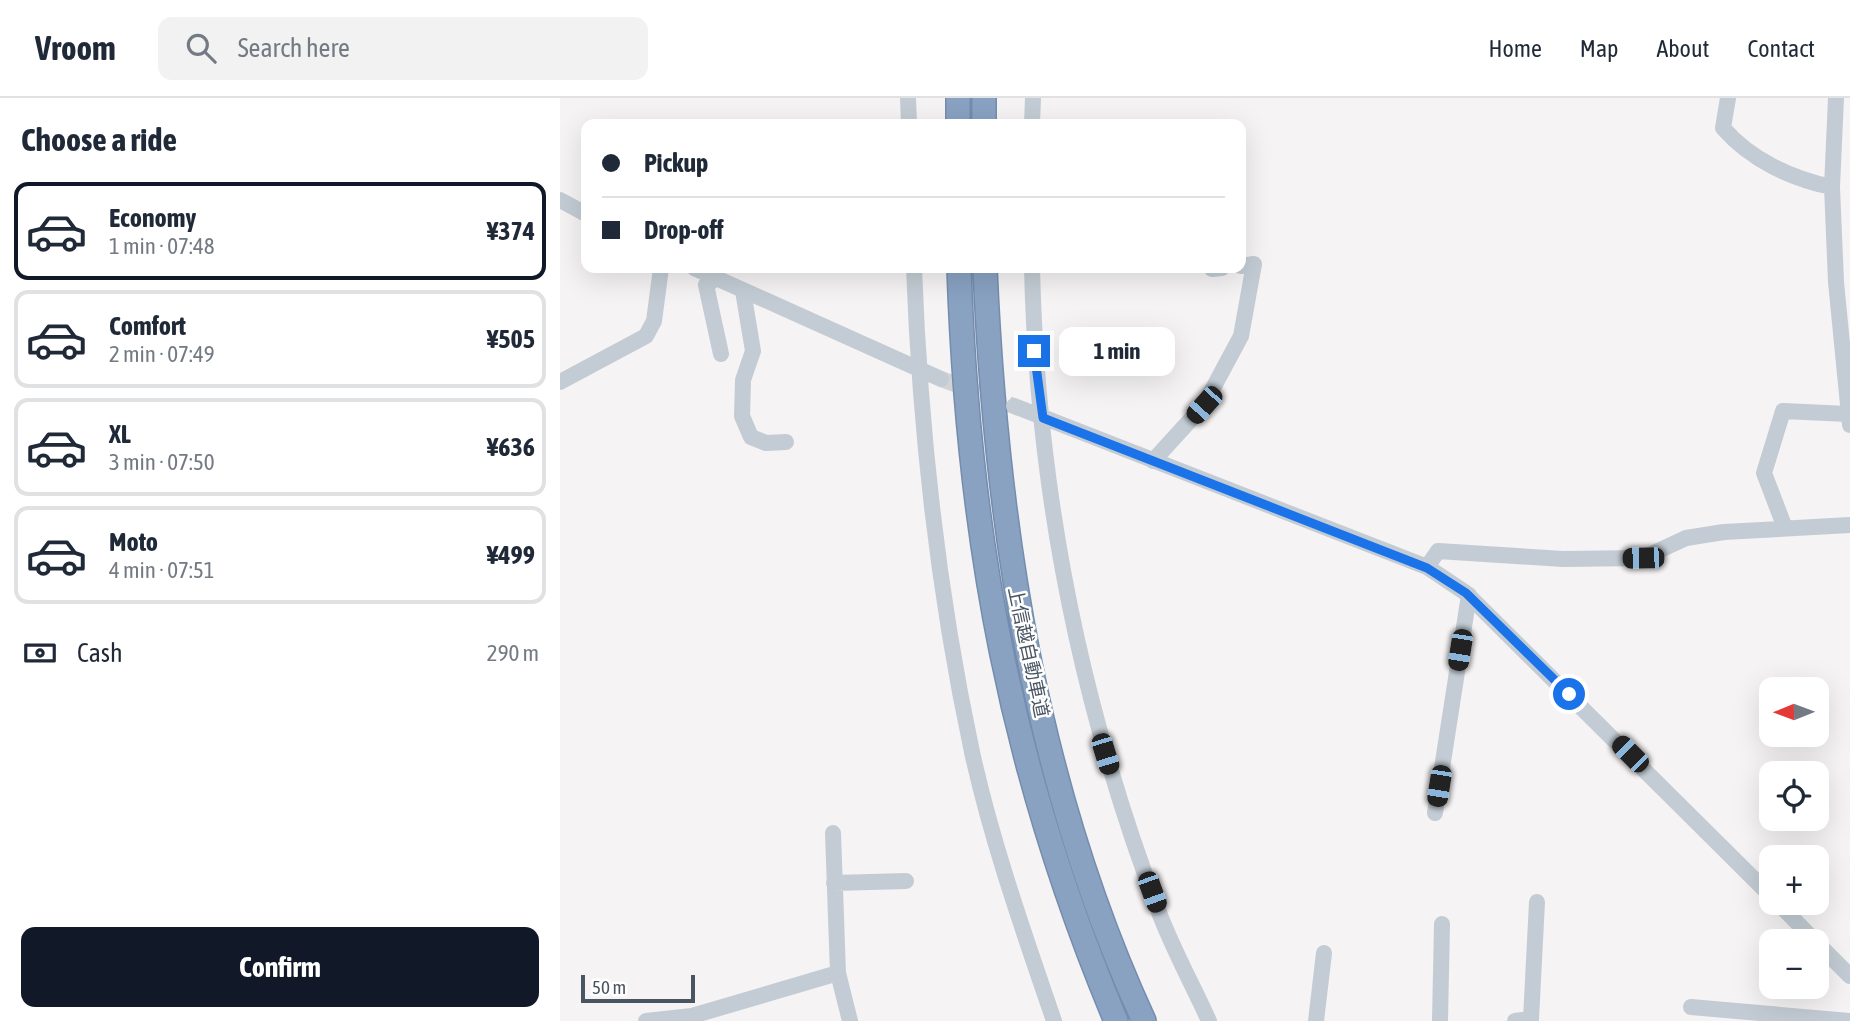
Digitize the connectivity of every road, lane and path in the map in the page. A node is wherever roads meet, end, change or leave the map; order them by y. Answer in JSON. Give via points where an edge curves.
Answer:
{"nodes":[{"id":1,"x":908,"y":98,"type":"edge"},
{"id":2,"x":958,"y":98,"type":"edge"},
{"id":3,"x":984,"y":98,"type":"edge"},
{"id":4,"x":1033,"y":98,"type":"edge"},
{"id":5,"x":1728,"y":98,"type":"edge"},
{"id":6,"x":1836,"y":98,"type":"edge"},
{"id":7,"x":909,"y":119,"type":"edge"},
{"id":8,"x":958,"y":119,"type":"edge"},
{"id":9,"x":984,"y":119,"type":"edge"},
{"id":10,"x":1032,"y":119,"type":"edge"},
{"id":11,"x":1842,"y":131,"type":"edge"},
{"id":12,"x":1832,"y":187,"type":"junction"},
{"id":13,"x":560,"y":200,"type":"edge"},
{"id":14,"x":581,"y":211,"type":"edge"},
{"id":15,"x":1246,"y":265,"type":"edge"},
{"id":16,"x":660,"y":273,"type":"edge"},
{"id":17,"x":705,"y":273,"type":"edge"},
{"id":18,"x":914,"y":273,"type":"edge"},
{"id":19,"x":959,"y":273,"type":"edge"},
{"id":20,"x":985,"y":273,"type":"edge"},
{"id":21,"x":1032,"y":273,"type":"edge"},
{"id":22,"x":716,"y":278,"type":"junction"},
{"id":23,"x":743,"y":291,"type":"junction"},
{"id":24,"x":1845,"y":322,"type":"edge"},
{"id":25,"x":721,"y":354,"type":"dead end"},
{"id":26,"x":918,"y":367,"type":"junction"},
{"id":27,"x":941,"y":379,"type":"tunnel mouth"},
{"id":28,"x":560,"y":382,"type":"edge"},
{"id":29,"x":1014,"y":406,"type":"tunnel mouth"},
{"id":30,"x":1043,"y":418,"type":"junction"},
{"id":31,"x":1849,"y":420,"type":"edge"},
{"id":32,"x":786,"y":442,"type":"dead end"},
{"id":33,"x":1153,"y":461,"type":"junction"},
{"id":34,"x":1850,"y":525,"type":"edge"},
{"id":35,"x":1785,"y":528,"type":"junction"},
{"id":36,"x":1427,"y":568,"type":"junction"},
{"id":37,"x":1469,"y":595,"type":"junction"},
{"id":38,"x":1435,"y":813,"type":"dead end"},
{"id":39,"x":833,"y":833,"type":"dead end"},
{"id":40,"x":906,"y":881,"type":"dead end"},
{"id":41,"x":834,"y":883,"type":"junction"},
{"id":42,"x":1759,"y":884,"type":"edge"},
{"id":43,"x":1537,"y":902,"type":"dead end"},
{"id":44,"x":1790,"y":915,"type":"edge"},
{"id":45,"x":1443,"y":923,"type":"dead end"},
{"id":46,"x":1803,"y":929,"type":"edge"},
{"id":47,"x":1324,"y":953,"type":"dead end"},
{"id":48,"x":1829,"y":955,"type":"edge"},
{"id":49,"x":838,"y":973,"type":"junction"},
{"id":50,"x":1850,"y":976,"type":"edge"},
{"id":51,"x":1691,"y":1007,"type":"dead end"},
{"id":52,"x":646,"y":1021,"type":"edge"},
{"id":53,"x":850,"y":1021,"type":"edge"},
{"id":54,"x":1054,"y":1021,"type":"edge"},
{"id":55,"x":1116,"y":1021,"type":"edge"},
{"id":56,"x":1144,"y":1021,"type":"edge"},
{"id":57,"x":1209,"y":1021,"type":"edge"},
{"id":58,"x":1316,"y":1021,"type":"edge"},
{"id":59,"x":1440,"y":1021,"type":"edge"},
{"id":60,"x":1515,"y":1021,"type":"edge"},
{"id":61,"x":1850,"y":1021,"type":"edge"}],
"edges":[{"from":1,"to":7,"type":"street"},
{"from":2,"to":8,"type":"highway"},
{"from":3,"to":9,"type":"highway"},
{"from":4,"to":10,"type":"street"},
{"from":5,"to":12,"type":"street","via":[[1723,128],[1739,146],[1762,162]]},
{"from":6,"to":11,"type":"street"},
{"from":11,"to":12,"type":"street"},
{"from":12,"to":24,"type":"street"},
{"from":13,"to":14,"type":"street"},
{"from":15,"to":33,"type":"street","via":[[1254,264],[1241,336],[1204,405]]},
{"from":16,"to":28,"type":"street","via":[[654,321],[646,336]]},
{"from":17,"to":22,"type":"street"},
{"from":18,"to":26,"type":"street"},
{"from":19,"to":55,"type":"highway","name":"上信越自動車道","via":[[974,485],[1005,680],[1052,853]]},
{"from":20,"to":56,"type":"highway","name":"上信越自動車道","via":[[998,465],[1031,671],[1078,845]]},
{"from":21,"to":30,"type":"street","via":[[1034,351]]},
{"from":22,"to":23,"type":"street"},
{"from":22,"to":25,"type":"street","via":[[706,285]]},
{"from":23,"to":26,"type":"street"},
{"from":23,"to":32,"type":"street","via":[[753,351],[743,380],[742,416],[751,437],[766,443]]},
{"from":24,"to":31,"type":"street"},
{"from":26,"to":27,"type":"street"},
{"from":26,"to":54,"type":"street","via":[[936,536],[973,753],[1015,908]]},
{"from":29,"to":30,"type":"street"},
{"from":30,"to":33,"type":"street"},
{"from":30,"to":57,"type":"street","via":[[1064,585],[1099,733],[1161,918]]},
{"from":31,"to":35,"type":"street","via":[[1783,411],[1764,474]]},
{"from":33,"to":36,"type":"street"},
{"from":34,"to":35,"type":"street"},
{"from":35,"to":36,"type":"street","via":[[1686,538],[1643,558],[1563,559],[1438,551]]},
{"from":36,"to":37,"type":"street"},
{"from":37,"to":38,"type":"street"},
{"from":37,"to":42,"type":"street"},
{"from":39,"to":41,"type":"street"},
{"from":40,"to":41,"type":"street"},
{"from":41,"to":49,"type":"street"},
{"from":43,"to":60,"type":"street","via":[[1531,1019]]},
{"from":44,"to":46,"type":"street"},
{"from":45,"to":59,"type":"street"},
{"from":47,"to":58,"type":"street"},
{"from":48,"to":50,"type":"street"},
{"from":49,"to":52,"type":"street","via":[[692,1016]]},
{"from":49,"to":53,"type":"street"},
{"from":51,"to":61,"type":"street"}]}
